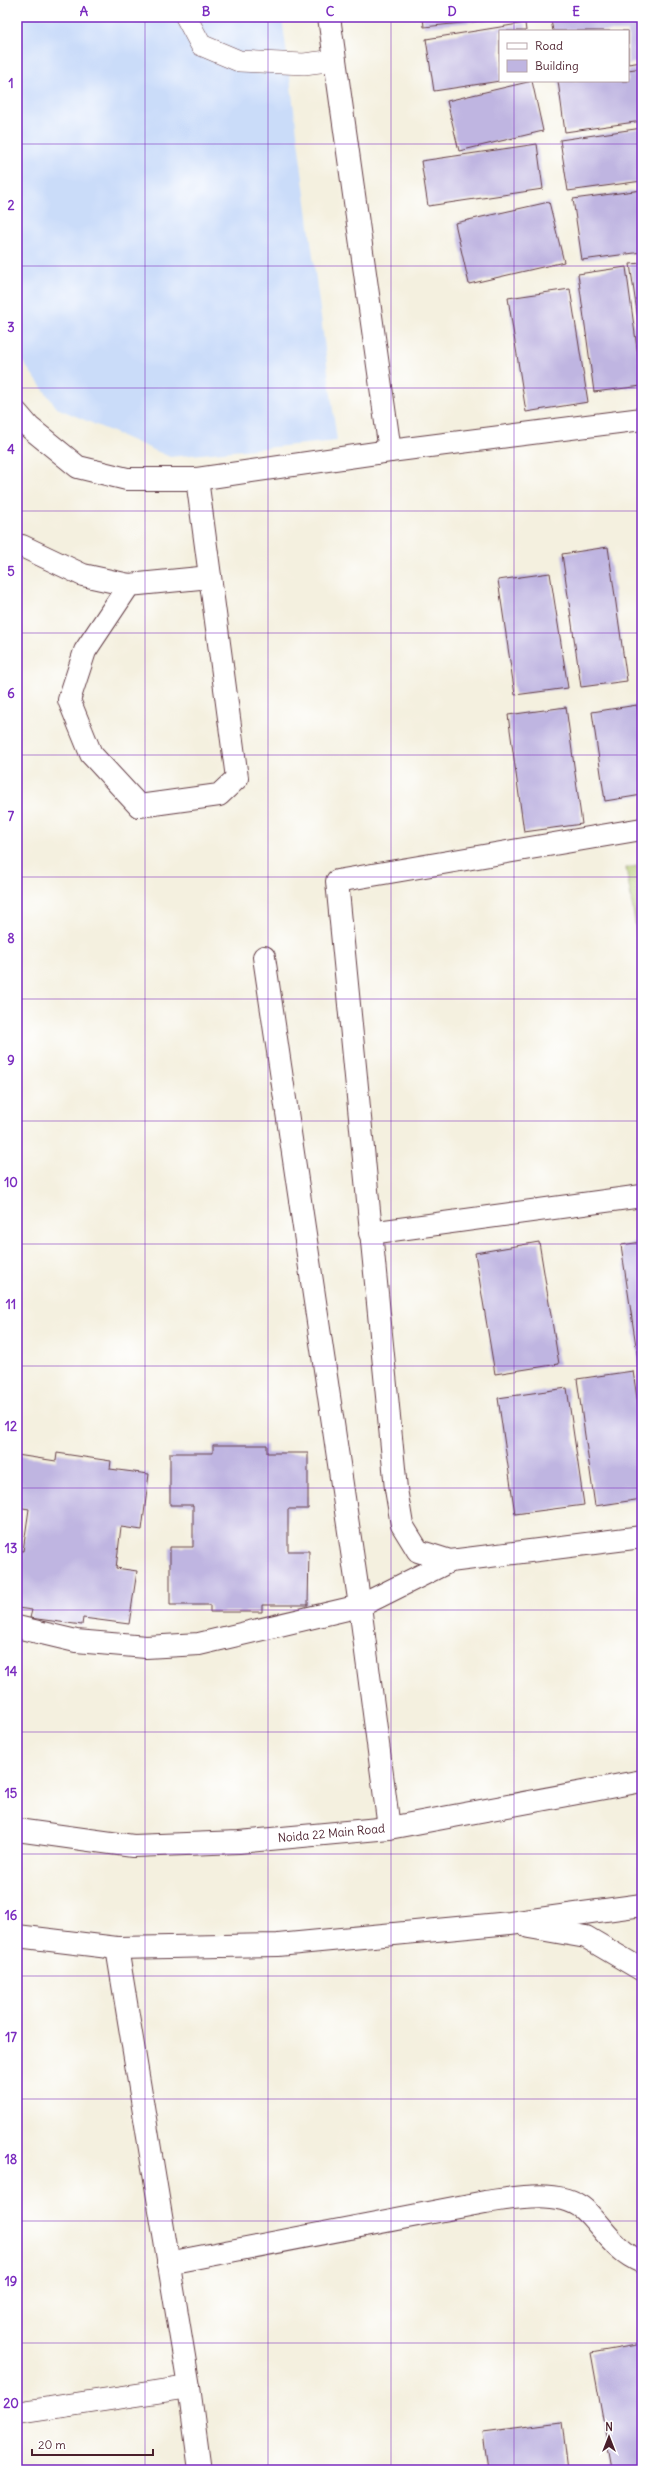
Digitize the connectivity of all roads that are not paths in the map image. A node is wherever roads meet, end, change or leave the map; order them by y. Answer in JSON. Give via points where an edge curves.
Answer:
{"nodes":[{"id":1,"x":186,"y":17,"type":"edge"},
{"id":2,"x":329,"y":17,"type":"edge"},
{"id":3,"x":335,"y":60,"type":"junction"},
{"id":4,"x":17,"y":413,"type":"edge"},
{"id":5,"x":642,"y":420,"type":"edge"},
{"id":6,"x":390,"y":451,"type":"junction"},
{"id":7,"x":197,"y":479,"type":"junction"},
{"id":8,"x":22,"y":546,"type":"dead end"},
{"id":9,"x":210,"y":577,"type":"junction"},
{"id":10,"x":129,"y":585,"type":"junction"},
{"id":11,"x":642,"y":830,"type":"edge"},
{"id":12,"x":264,"y":957,"type":"dead end"},
{"id":13,"x":642,"y":1196,"type":"edge"},
{"id":14,"x":370,"y":1233,"type":"junction"},
{"id":15,"x":642,"y":1537,"type":"edge"},
{"id":16,"x":450,"y":1561,"type":"junction"},
{"id":17,"x":360,"y":1606,"type":"junction"},
{"id":18,"x":17,"y":1628,"type":"edge"},
{"id":19,"x":642,"y":1781,"type":"edge"},
{"id":20,"x":389,"y":1828,"type":"junction"},
{"id":21,"x":17,"y":1830,"type":"edge"},
{"id":22,"x":642,"y":1905,"type":"edge"},
{"id":23,"x":510,"y":1923,"type":"junction"},
{"id":24,"x":17,"y":1936,"type":"edge"},
{"id":25,"x":117,"y":1948,"type":"junction"},
{"id":26,"x":642,"y":1970,"type":"edge"},
{"id":27,"x":642,"y":2262,"type":"edge"},
{"id":28,"x":168,"y":2263,"type":"junction"},
{"id":29,"x":189,"y":2387,"type":"junction"},
{"id":30,"x":17,"y":2413,"type":"edge"},
{"id":31,"x":200,"y":2470,"type":"edge"}],
"edges":[{"from":1,"to":3,"type":"lane","via":[[201,45],[239,61],[304,64]]},
{"from":2,"to":3,"type":"street"},
{"from":3,"to":6,"type":"street"},
{"from":4,"to":7,"type":"street","via":[[29,427],[78,467],[127,479]]},
{"from":5,"to":6,"type":"street"},
{"from":6,"to":7,"type":"street"},
{"from":7,"to":9,"type":"street"},
{"from":8,"to":10,"type":"street","via":[[83,575]]},
{"from":9,"to":10,"type":"street"},
{"from":9,"to":10,"type":"street","via":[[237,778],[219,795],[139,806],[91,754],[69,700],[85,651]]},
{"from":11,"to":14,"type":"street","via":[[337,881]]},
{"from":12,"to":17,"type":"street"},
{"from":13,"to":14,"type":"street"},
{"from":14,"to":16,"type":"street","via":[[396,1489],[402,1524],[418,1551]]},
{"from":15,"to":16,"type":"street"},
{"from":16,"to":17,"type":"street"},
{"from":17,"to":18,"type":"street","via":[[199,1644],[146,1646],[76,1641]]},
{"from":17,"to":20,"type":"street"},
{"from":19,"to":20,"type":"street","name":"Noida 22 Main Road"},
{"from":20,"to":21,"type":"street","name":"Noida 22 Main Road","via":[[239,1842],[133,1846]]},
{"from":22,"to":23,"type":"street"},
{"from":23,"to":25,"type":"street","via":[[278,1946]]},
{"from":23,"to":26,"type":"street","via":[[586,1937]]},
{"from":24,"to":25,"type":"street"},
{"from":25,"to":28,"type":"street"},
{"from":27,"to":28,"type":"street","via":[[628,2256],[587,2211],[564,2199],[535,2195],[477,2203]]},
{"from":28,"to":29,"type":"street"},
{"from":29,"to":30,"type":"street"},
{"from":29,"to":31,"type":"street"}]}
